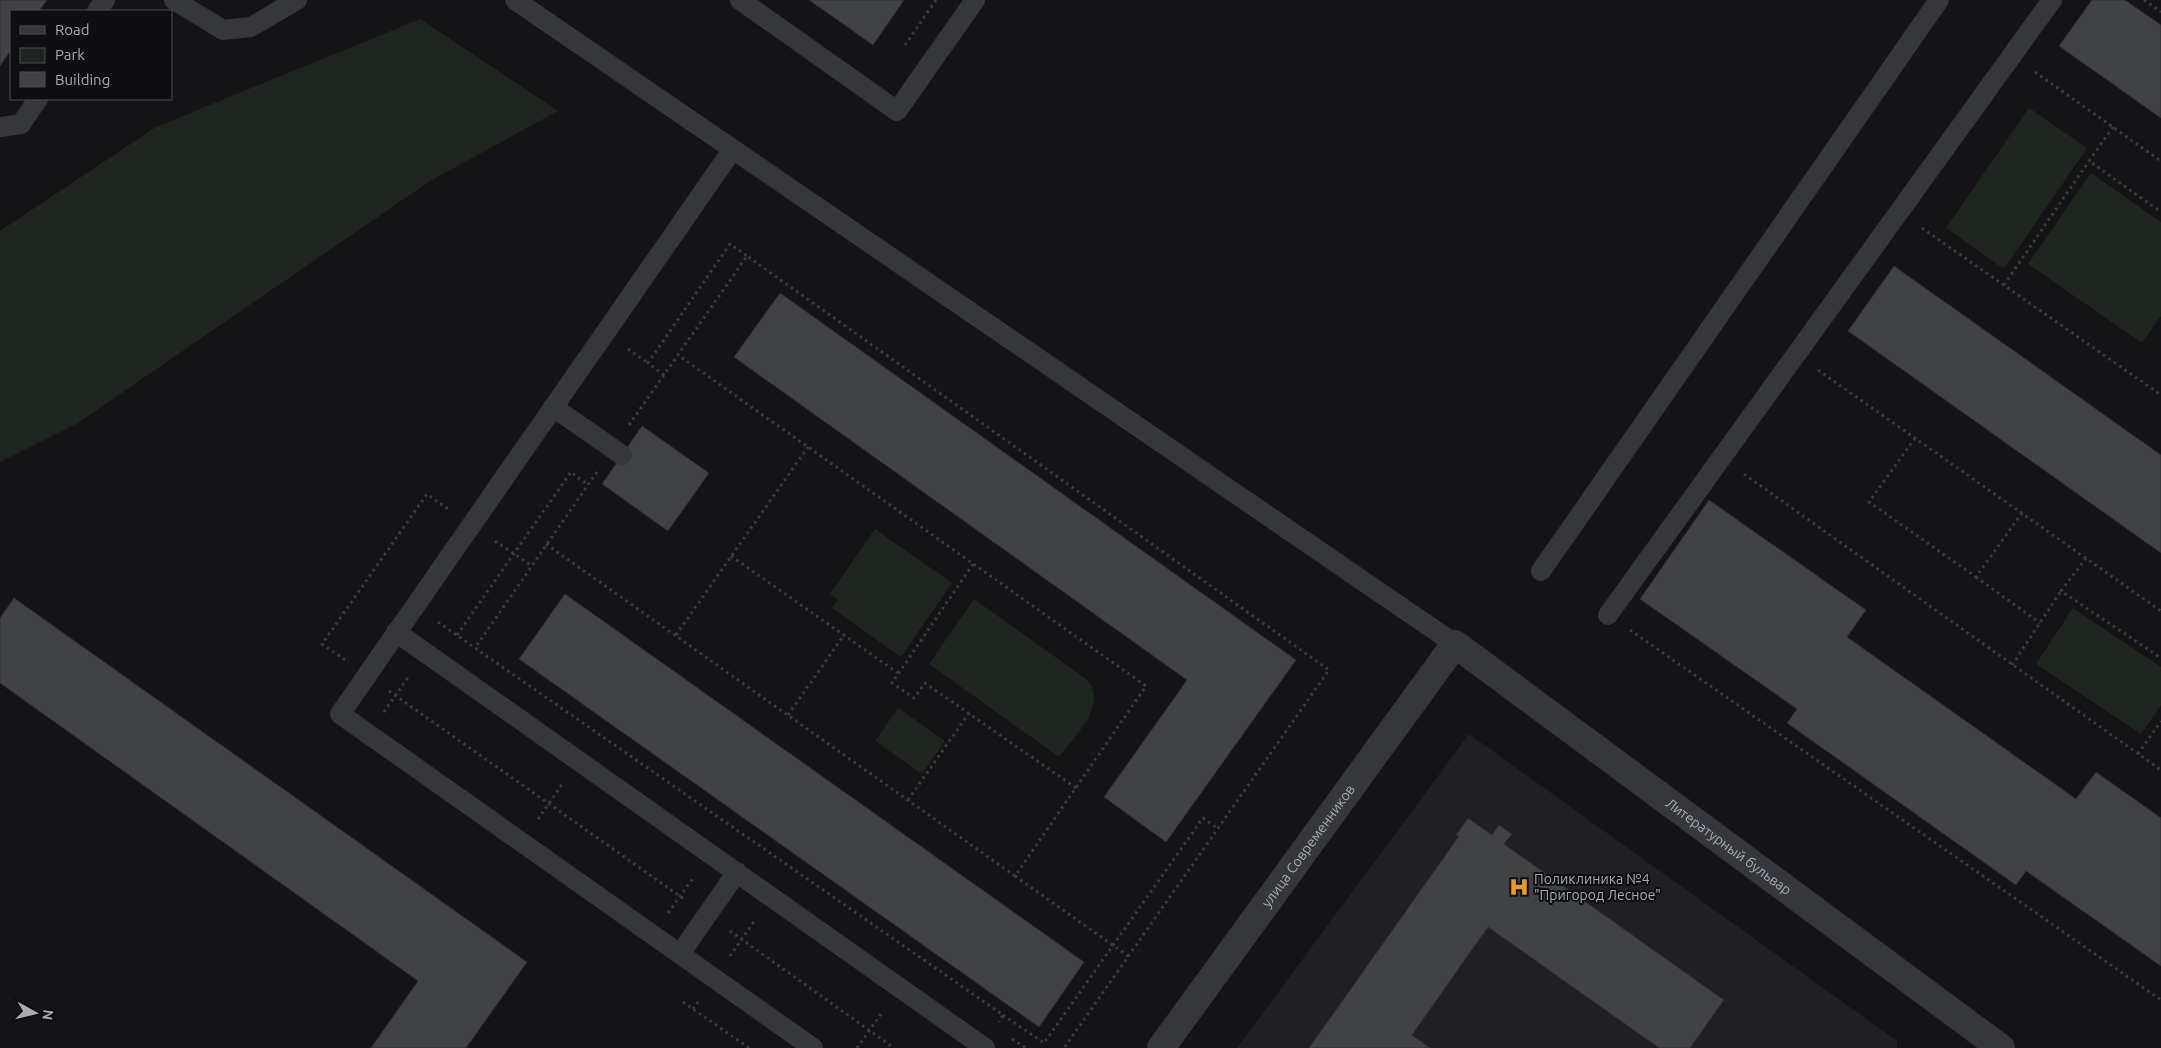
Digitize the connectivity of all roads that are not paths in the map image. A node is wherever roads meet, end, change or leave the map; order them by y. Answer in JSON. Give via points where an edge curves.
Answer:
{"nodes":[{"id":1,"x":174,"y":0,"type":"edge"},
{"id":2,"x":297,"y":0,"type":"edge"},
{"id":3,"x":515,"y":0,"type":"edge"},
{"id":4,"x":740,"y":0,"type":"edge"},
{"id":5,"x":976,"y":0,"type":"edge"},
{"id":6,"x":1939,"y":0,"type":"edge"},
{"id":7,"x":2052,"y":0,"type":"edge"},
{"id":8,"x":37,"y":100,"type":"edge"},
{"id":9,"x":0,"y":127,"type":"edge"},
{"id":10,"x":733,"y":149,"type":"junction"},
{"id":11,"x":553,"y":407,"type":"junction"},
{"id":12,"x":617,"y":452,"type":"road end"},
{"id":13,"x":1542,"y":571,"type":"dead end"},
{"id":14,"x":1608,"y":615,"type":"dead end"},
{"id":15,"x":396,"y":632,"type":"junction"},
{"id":16,"x":1455,"y":644,"type":"junction"},
{"id":17,"x":737,"y":872,"type":"junction"},
{"id":18,"x":680,"y":954,"type":"junction"},
{"id":19,"x":813,"y":1048,"type":"edge"},
{"id":20,"x":985,"y":1048,"type":"edge"},
{"id":21,"x":1161,"y":1048,"type":"edge"},
{"id":22,"x":2001,"y":1048,"type":"edge"}],
"edges":[{"from":1,"to":2,"type":"lane","via":[[223,30],[251,27]]},
{"from":3,"to":10,"type":"lane"},
{"from":4,"to":5,"type":"lane","via":[[897,111]]},
{"from":6,"to":13,"type":"lane"},
{"from":7,"to":14,"type":"lane"},
{"from":8,"to":9,"type":"lane","via":[[21,124]]},
{"from":10,"to":11,"type":"lane"},
{"from":10,"to":16,"type":"lane"},
{"from":11,"to":12,"type":"lane"},
{"from":11,"to":15,"type":"lane"},
{"from":15,"to":17,"type":"lane"},
{"from":15,"to":18,"type":"lane","via":[[340,714]]},
{"from":16,"to":21,"type":"street","name":"улица Современников"},
{"from":16,"to":22,"type":"street","name":"Литературный бульвар"},
{"from":17,"to":18,"type":"lane"},
{"from":17,"to":20,"type":"lane"},
{"from":18,"to":19,"type":"lane"}]}
